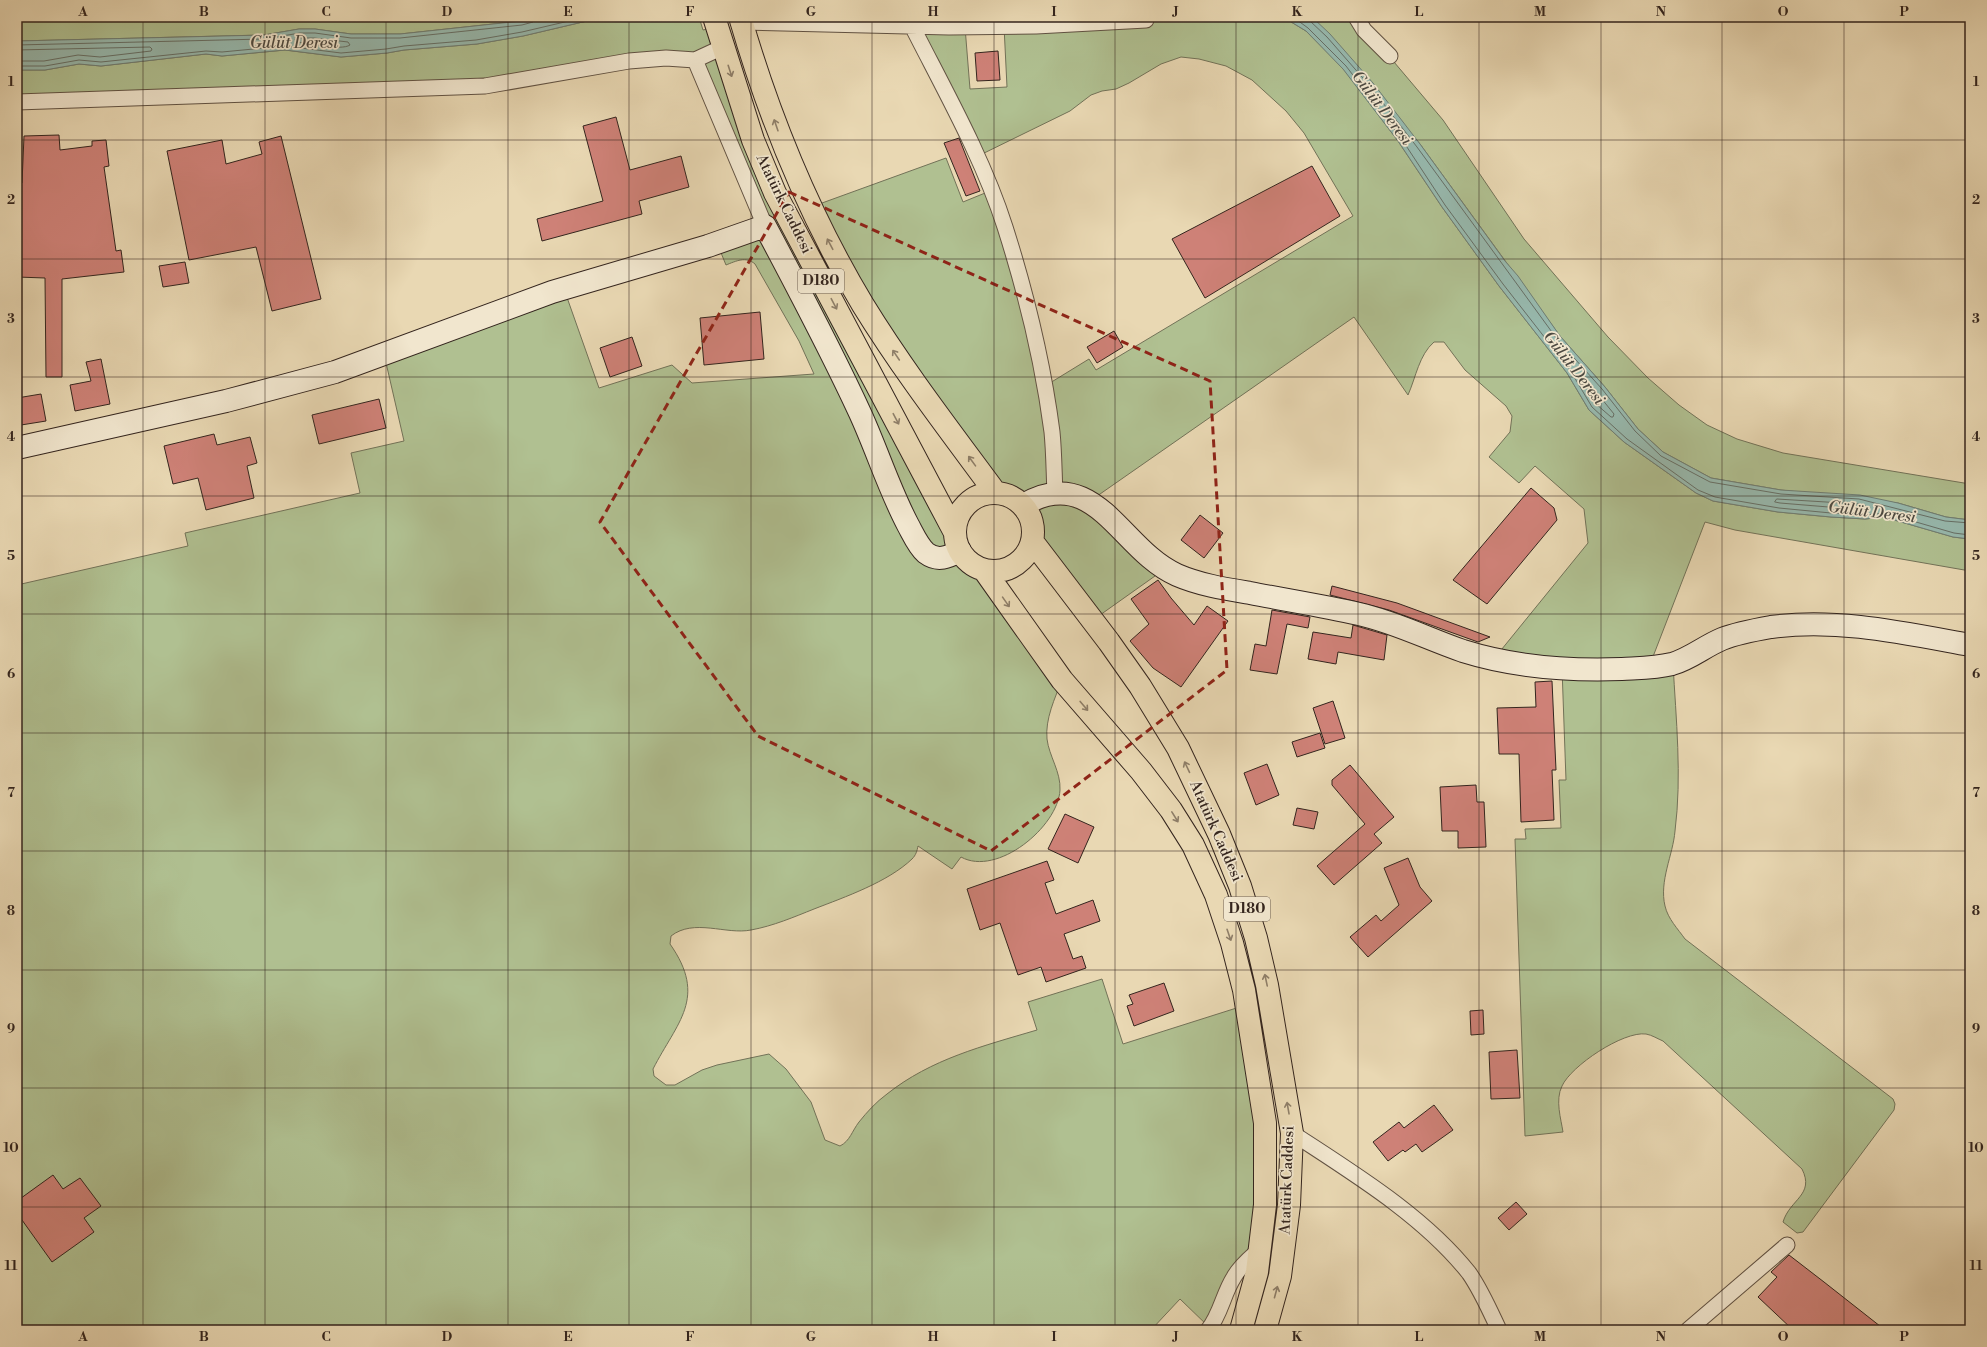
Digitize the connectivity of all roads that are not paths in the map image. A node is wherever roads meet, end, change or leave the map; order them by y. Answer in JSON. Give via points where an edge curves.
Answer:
{"nodes":[{"id":1,"x":1356,"y":17,"type":"edge"},
{"id":2,"x":714,"y":19,"type":"edge"},
{"id":3,"x":741,"y":20,"type":"edge"},
{"id":4,"x":1146,"y":20,"type":"dead end"},
{"id":5,"x":912,"y":26,"type":"junction"},
{"id":6,"x":723,"y":47,"type":"junction"},
{"id":7,"x":1390,"y":56,"type":"dead end"},
{"id":8,"x":695,"y":60,"type":"junction"},
{"id":9,"x":17,"y":102,"type":"edge"},
{"id":10,"x":765,"y":226,"type":"junction"},
{"id":11,"x":17,"y":448,"type":"edge"},
{"id":12,"x":995,"y":492,"type":"junction"},
{"id":13,"x":1054,"y":493,"type":"junction"},
{"id":14,"x":1023,"y":505,"type":"junction"},
{"id":15,"x":957,"y":541,"type":"junction"},
{"id":16,"x":1032,"y":541,"type":"junction"},
{"id":17,"x":984,"y":570,"type":"junction"},
{"id":18,"x":1970,"y":645,"type":"edge"},
{"id":19,"x":1292,"y":1133,"type":"junction"},
{"id":20,"x":1786,"y":1245,"type":"dead end"},
{"id":21,"x":1260,"y":1250,"type":"junction"},
{"id":22,"x":1208,"y":1330,"type":"edge"},
{"id":23,"x":1241,"y":1330,"type":"edge"},
{"id":24,"x":1265,"y":1330,"type":"edge"},
{"id":25,"x":1499,"y":1330,"type":"edge"},
{"id":26,"x":1688,"y":1330,"type":"edge"}],
"edges":[{"from":1,"to":7,"type":"street","via":[[1364,30]]},
{"from":2,"to":6,"type":"highway","name":"Atatürk Caddesi","number":"D180"},
{"from":3,"to":5,"type":"street"},
{"from":12,"to":3,"type":"highway","name":"Atatürk Caddesi","number":"D180","one_way":true,"via":[[897,356],[863,304],[828,240],[800,184],[778,131]]},
{"from":4,"to":5,"type":"street","via":[[1036,26]]},
{"from":5,"to":13,"type":"street","via":[[954,107],[1004,226],[1040,357],[1052,434]]},
{"from":6,"to":8,"type":"street"},
{"from":6,"to":15,"type":"highway","name":"Atatürk Caddesi","number":"D180","one_way":true,"via":[[753,140],[775,193]]},
{"from":8,"to":9,"type":"street","via":[[666,58],[629,61],[486,86]]},
{"from":8,"to":10,"type":"street"},
{"from":10,"to":11,"type":"street","via":[[708,246],[552,292],[335,372],[226,401]]},
{"from":10,"to":15,"type":"street","via":[[824,337],[861,414],[894,496],[919,545],[932,556],[946,558]]},
{"from":12,"to":14,"type":"highway","via":[[1010,496]]},
{"from":12,"to":15,"type":"highway","via":[[980,495],[960,511]]},
{"from":13,"to":14,"type":"street"},
{"from":13,"to":18,"type":"street","via":[[1071,494],[1089,501],[1144,552],[1177,575],[1237,591],[1362,615],[1493,660],[1588,670],[1649,668],[1673,664],[1722,639],[1746,632],[1810,624],[1878,628]]},
{"from":14,"to":16,"type":"highway","via":[[1031,518]]},
{"from":15,"to":17,"type":"highway","name":"Atatürk Caddesi","via":[[968,562]]},
{"from":16,"to":17,"type":"highway","via":[[1026,555],[1015,565],[1000,571]]},
{"from":19,"to":16,"type":"highway","name":"Atatürk Caddesi","number":"D180","one_way":true,"via":[[1267,985],[1256,938],[1240,886],[1219,834],[1178,748],[1140,686]]},
{"from":17,"to":21,"type":"highway","name":"Atatürk Caddesi","number":"D180","one_way":true,"via":[[1062,680],[1141,771],[1171,810],[1193,845],[1216,895],[1244,990],[1265,1123],[1265,1204]]},
{"from":24,"to":19,"type":"highway","name":"Atatürk Caddesi","number":"D180","one_way":true,"via":[[1280,1276],[1290,1205]]},
{"from":19,"to":25,"type":"street","via":[[1421,1222],[1469,1274]]},
{"from":20,"to":26,"type":"street"},
{"from":21,"to":22,"type":"street","via":[[1243,1264],[1233,1277],[1218,1314]]},
{"from":21,"to":23,"type":"highway","name":"Atatürk Caddesi","number":"D180","via":[[1257,1272]]}]}
